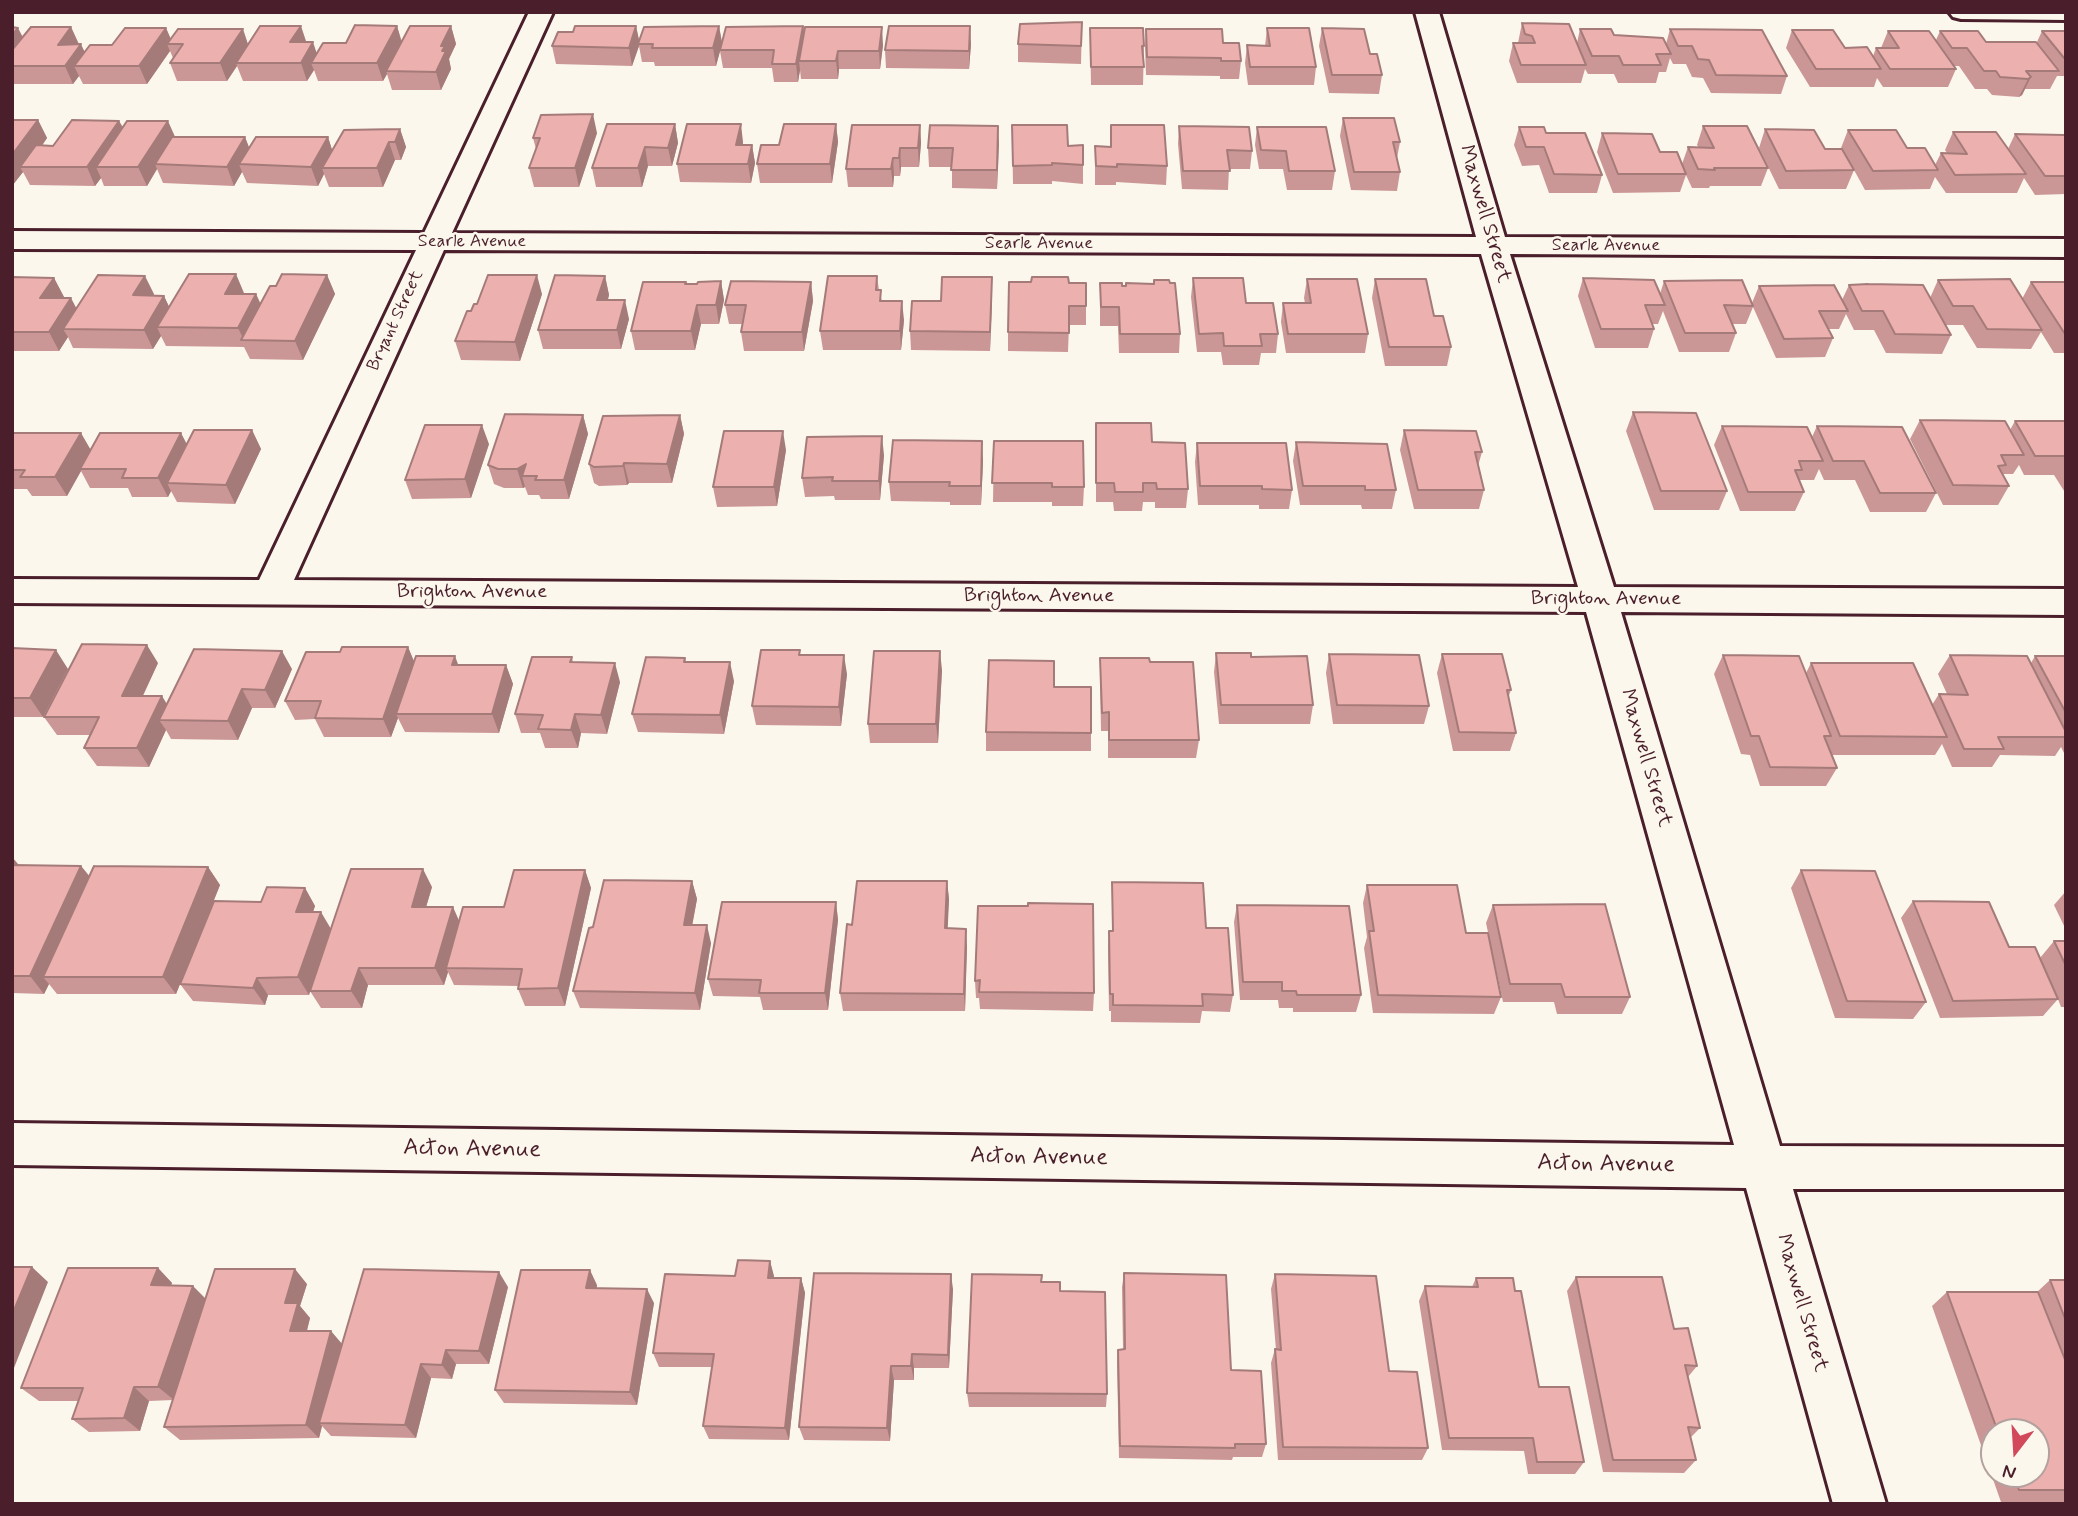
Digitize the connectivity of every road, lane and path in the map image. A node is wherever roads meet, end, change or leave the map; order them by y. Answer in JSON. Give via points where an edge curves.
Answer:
{"nodes":[{"id":1,"x":541,"y":12,"type":"edge"},
{"id":2,"x":1427,"y":12,"type":"edge"},
{"id":3,"x":1961,"y":12,"type":"edge"},
{"id":4,"x":2066,"y":13,"type":"edge"},
{"id":5,"x":12,"y":240,"type":"edge"},
{"id":6,"x":432,"y":242,"type":"junction"},
{"id":7,"x":1493,"y":246,"type":"junction"},
{"id":8,"x":2066,"y":248,"type":"edge"},
{"id":9,"x":12,"y":591,"type":"edge"},
{"id":10,"x":271,"y":592,"type":"junction"},
{"id":11,"x":1600,"y":600,"type":"junction"},
{"id":12,"x":2066,"y":602,"type":"edge"},
{"id":13,"x":12,"y":1144,"type":"edge"},
{"id":14,"x":1761,"y":1167,"type":"junction"},
{"id":15,"x":2066,"y":1168,"type":"edge"},
{"id":16,"x":1860,"y":1504,"type":"edge"}],
"edges":[{"from":1,"to":6,"type":"street","name":"Bryant Street"},
{"from":2,"to":7,"type":"street","name":"Maxwell Street"},
{"from":3,"to":4,"type":"street"},
{"from":5,"to":6,"type":"street","name":"Searle Avenue"},
{"from":6,"to":7,"type":"street","name":"Searle Avenue"},
{"from":6,"to":10,"type":"street","name":"Bryant Street"},
{"from":7,"to":8,"type":"street","name":"Searle Avenue"},
{"from":7,"to":11,"type":"street","name":"Maxwell Street"},
{"from":9,"to":10,"type":"street","name":"Brighton Avenue"},
{"from":10,"to":11,"type":"street","name":"Brighton Avenue"},
{"from":11,"to":12,"type":"street","name":"Brighton Avenue"},
{"from":11,"to":14,"type":"street","name":"Maxwell Street"},
{"from":13,"to":14,"type":"street","name":"Acton Avenue"},
{"from":14,"to":15,"type":"street","name":"Acton Avenue"},
{"from":14,"to":16,"type":"street","name":"Maxwell Street"}]}
